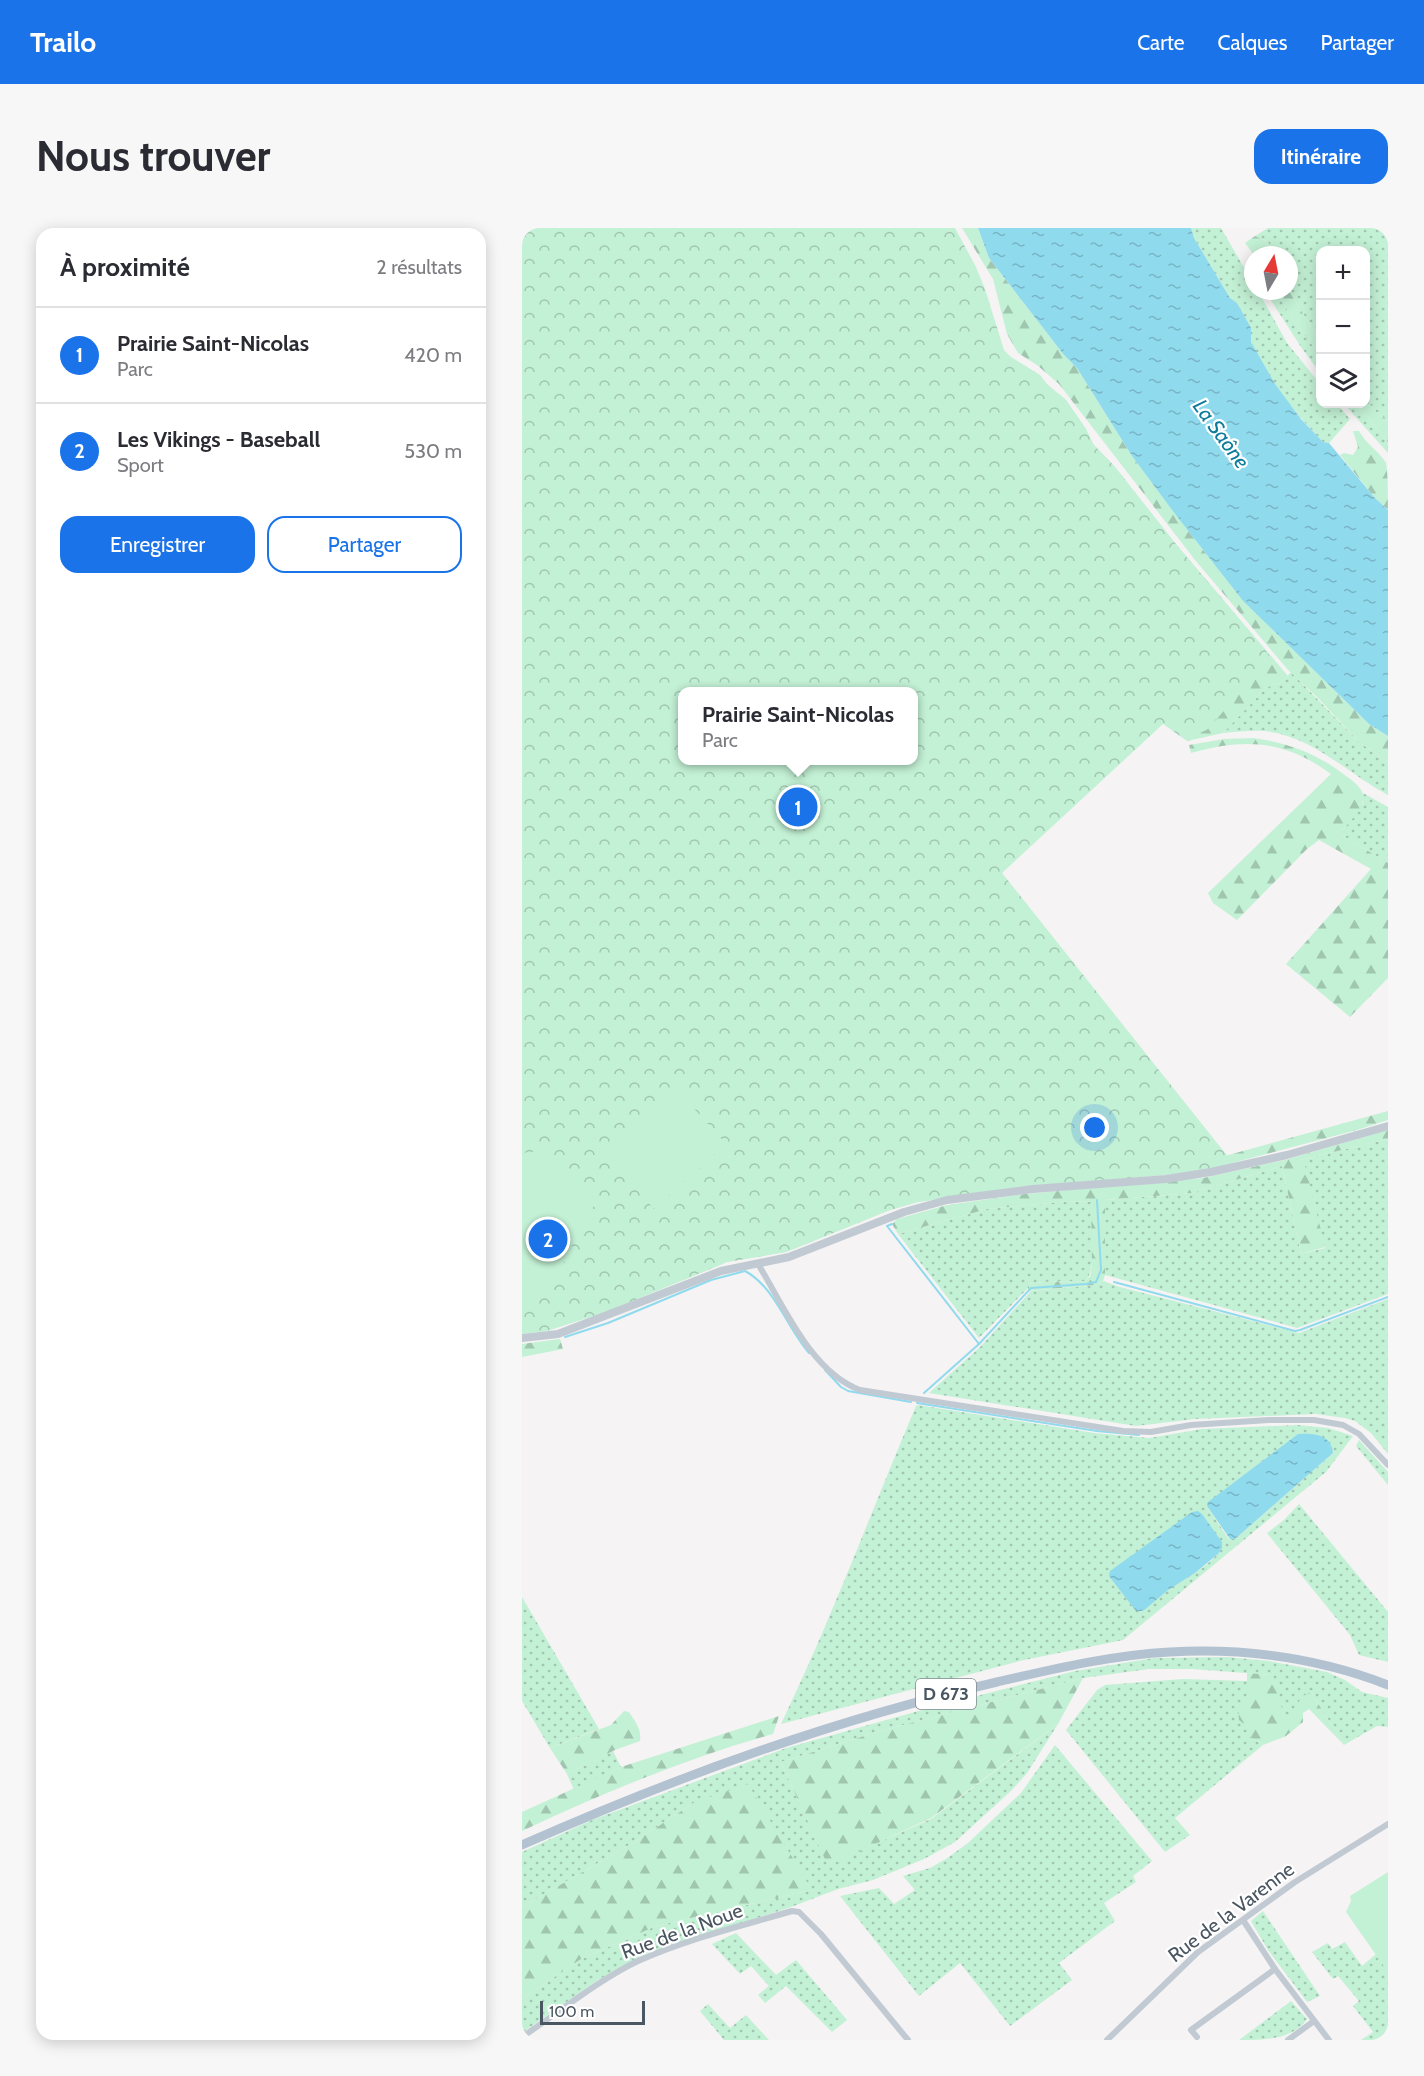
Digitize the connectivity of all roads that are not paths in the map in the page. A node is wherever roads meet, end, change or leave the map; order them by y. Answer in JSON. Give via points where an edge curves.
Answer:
{"nodes":[{"id":1,"x":1388,"y":1126,"type":"edge"},
{"id":2,"x":758,"y":1264,"type":"junction"},
{"id":3,"x":522,"y":1338,"type":"edge"},
{"id":4,"x":1388,"y":1465,"type":"edge"},
{"id":5,"x":1388,"y":1685,"type":"edge"},
{"id":6,"x":1388,"y":1824,"type":"edge"},
{"id":7,"x":522,"y":1845,"type":"edge"},
{"id":8,"x":1243,"y":1920,"type":"junction"},
{"id":9,"x":1275,"y":1968,"type":"junction"},
{"id":10,"x":1314,"y":2021,"type":"junction"},
{"id":11,"x":522,"y":2037,"type":"edge"},
{"id":12,"x":1197,"y":2037,"type":"dead end"},
{"id":13,"x":908,"y":2040,"type":"edge"},
{"id":14,"x":1107,"y":2040,"type":"edge"},
{"id":15,"x":1288,"y":2040,"type":"edge"},
{"id":16,"x":1329,"y":2040,"type":"edge"}],
"edges":[{"from":1,"to":2,"type":"street","via":[[1211,1172],[947,1200],[904,1212],[806,1252]]},
{"from":2,"to":3,"type":"street","via":[[721,1271],[558,1334]]},
{"from":2,"to":4,"type":"street","via":[[801,1336],[837,1378],[860,1390],[1122,1431],[1314,1420],[1343,1425],[1359,1434]]},
{"from":5,"to":7,"type":"main road","number":"D 673","via":[[1291,1658],[1225,1651],[1170,1652],[1073,1665],[937,1696],[807,1734],[634,1796]]},
{"from":6,"to":8,"type":"street","name":"Rue de la Varenne"},
{"from":8,"to":9,"type":"street"},
{"from":8,"to":14,"type":"street","name":"Rue de la Varenne","via":[[1198,1953]]},
{"from":9,"to":10,"type":"street"},
{"from":9,"to":12,"type":"street","via":[[1191,2031]]},
{"from":10,"to":15,"type":"street"},
{"from":10,"to":16,"type":"street"},
{"from":11,"to":13,"type":"street","name":"Rue de la Noue","via":[[640,1960],[792,1911],[799,1912],[821,1934]]}]}
